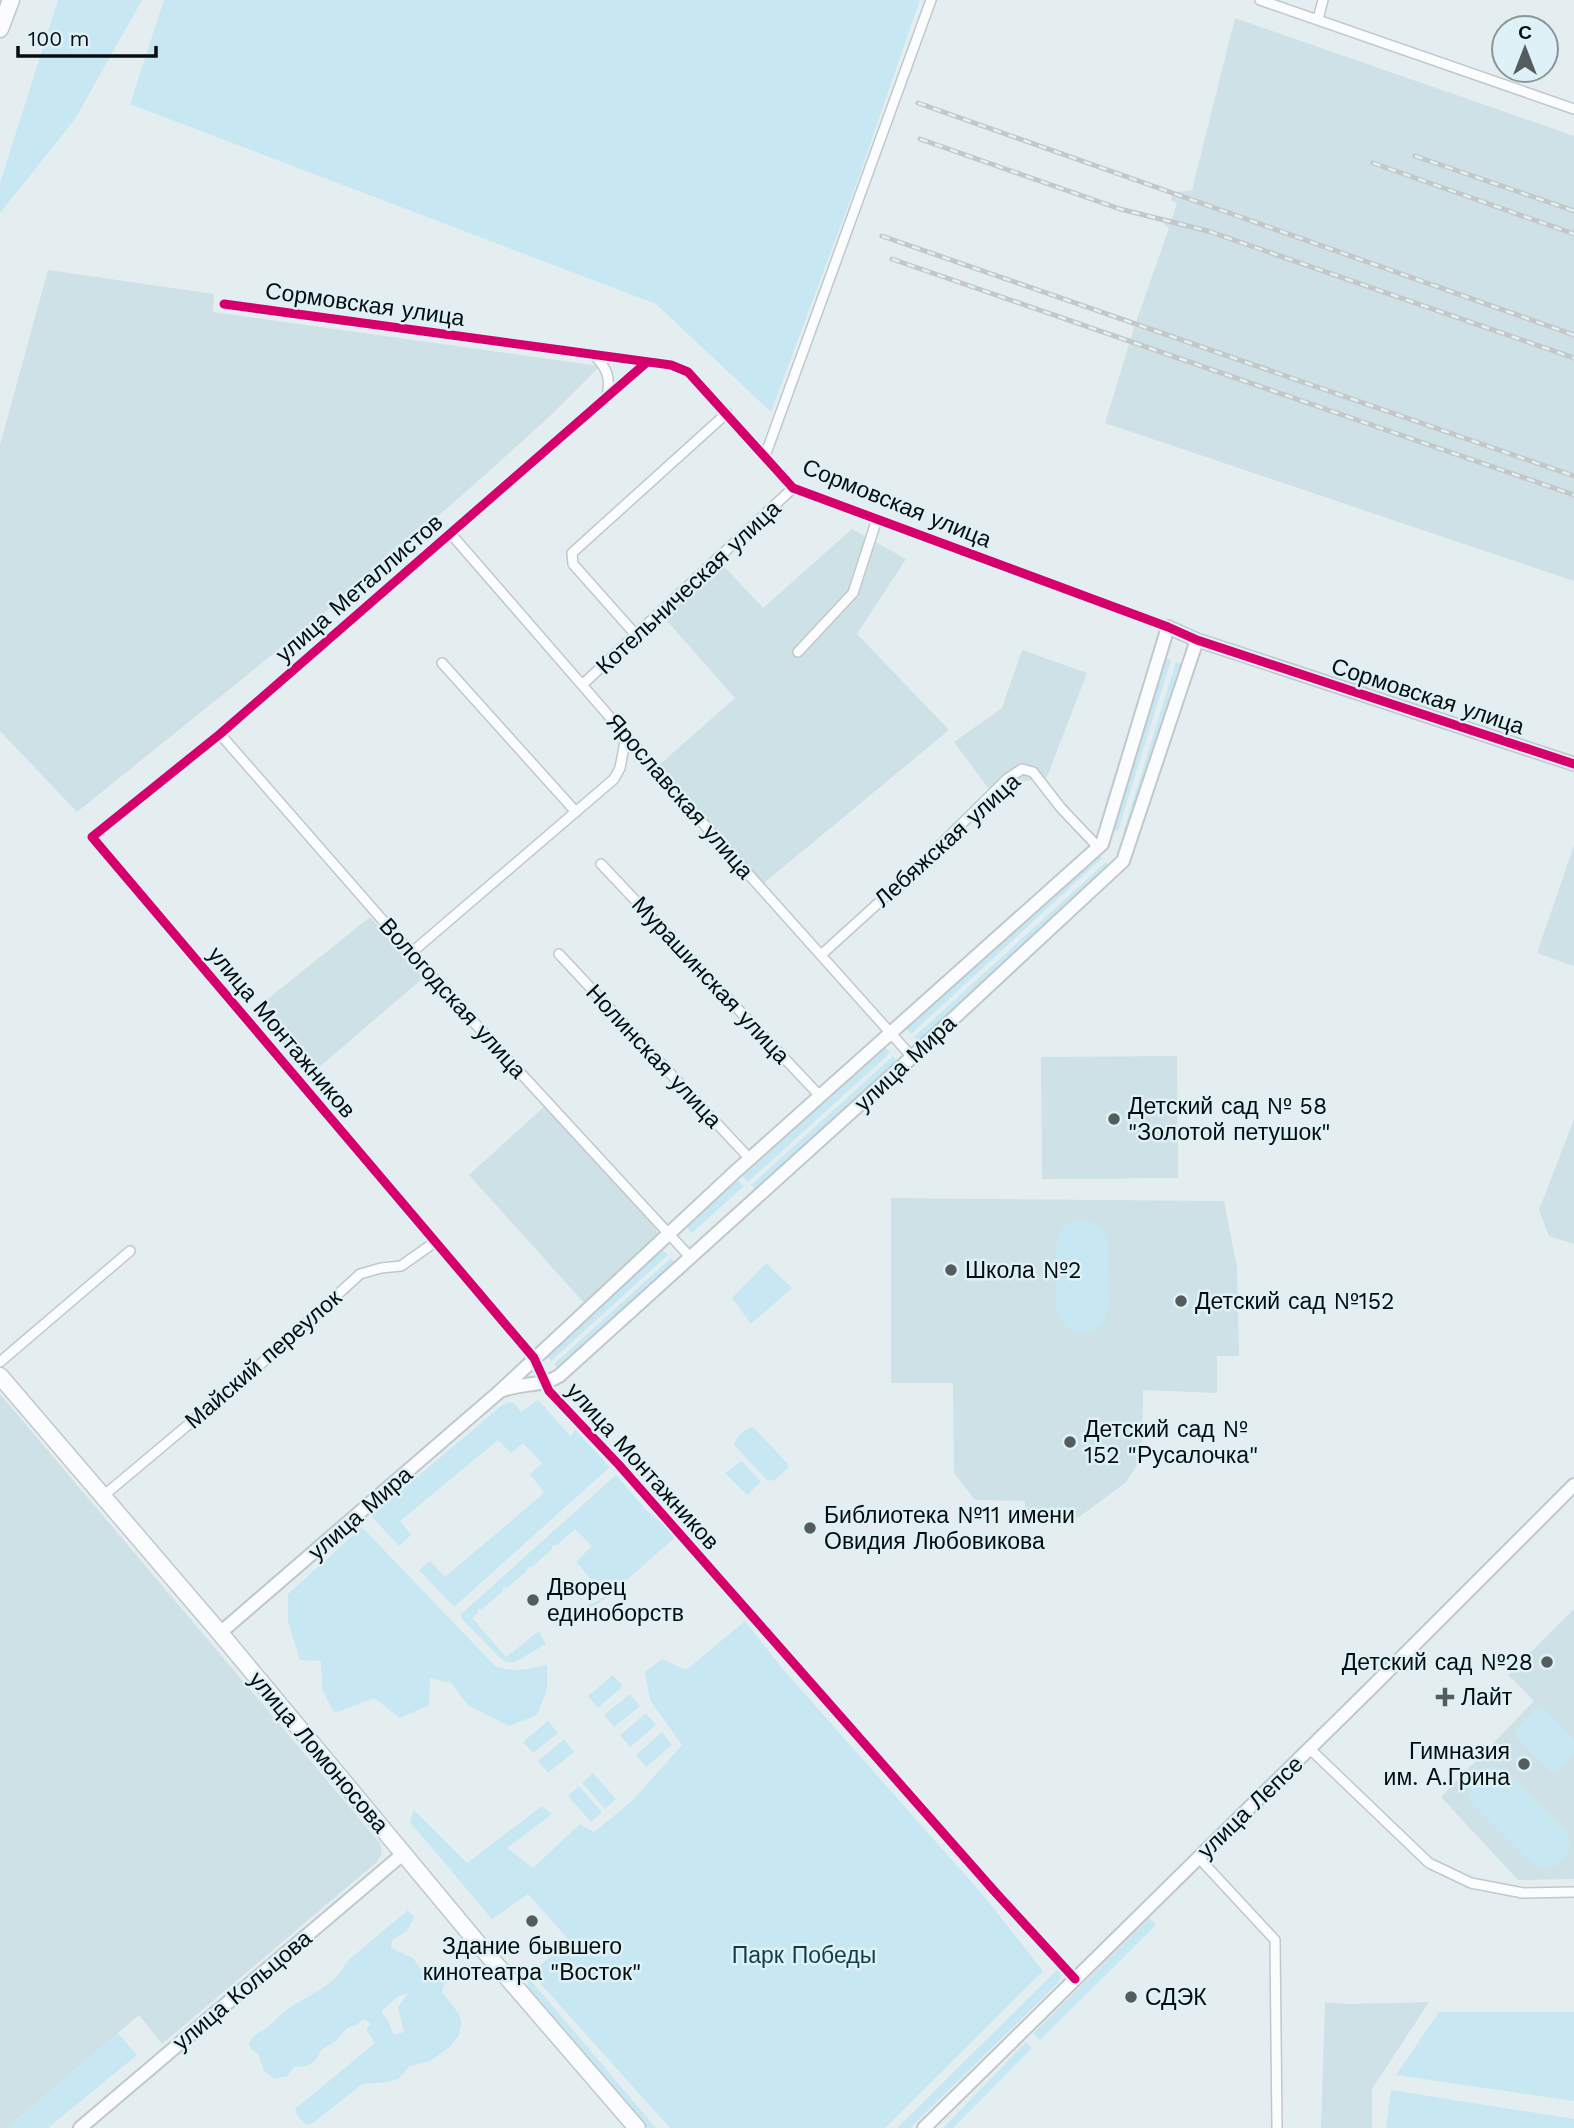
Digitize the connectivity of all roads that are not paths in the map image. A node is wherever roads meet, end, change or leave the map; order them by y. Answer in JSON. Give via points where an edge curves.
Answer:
{"nodes":[{"id":1,"x":11,"y":0,"type":"edge"},
{"id":2,"x":931,"y":0,"type":"edge"},
{"id":3,"x":1261,"y":0,"type":"edge"},
{"id":4,"x":1323,"y":0,"type":"edge"},
{"id":5,"x":1318,"y":19,"type":"junction"},
{"id":6,"x":0,"y":29,"type":"edge"},
{"id":7,"x":1574,"y":109,"type":"edge"},
{"id":8,"x":224,"y":304,"type":"dead end"},
{"id":9,"x":594,"y":355,"type":"junction"},
{"id":10,"x":647,"y":362,"type":"junction"},
{"id":11,"x":607,"y":396,"type":"junction"},
{"id":12,"x":727,"y":414,"type":"junction"},
{"id":13,"x":765,"y":456,"type":"junction"},
{"id":14,"x":793,"y":488,"type":"junction"},
{"id":15,"x":877,"y":519,"type":"junction"},
{"id":16,"x":451,"y":534,"type":"junction"},
{"id":17,"x":1168,"y":627,"type":"junction"},
{"id":18,"x":636,"y":635,"type":"junction"},
{"id":19,"x":1197,"y":640,"type":"junction"},
{"id":20,"x":797,"y":652,"type":"dead end"},
{"id":21,"x":442,"y":663,"type":"dead end"},
{"id":22,"x":582,"y":685,"type":"junction"},
{"id":23,"x":220,"y":734,"type":"junction"},
{"id":24,"x":626,"y":736,"type":"junction"},
{"id":25,"x":1574,"y":764,"type":"edge"},
{"id":26,"x":576,"y":812,"type":"junction"},
{"id":27,"x":92,"y":837,"type":"joint"},
{"id":28,"x":1098,"y":847,"type":"junction"},
{"id":29,"x":601,"y":864,"type":"dead end"},
{"id":30,"x":411,"y":953,"type":"junction"},
{"id":31,"x":559,"y":954,"type":"dead end"},
{"id":32,"x":821,"y":955,"type":"junction"},
{"id":33,"x":890,"y":1034,"type":"junction"},
{"id":34,"x":912,"y":1058,"type":"junction"},
{"id":35,"x":820,"y":1096,"type":"junction"},
{"id":36,"x":750,"y":1159,"type":"junction"},
{"id":37,"x":668,"y":1234,"type":"junction"},
{"id":38,"x":435,"y":1241,"type":"junction"},
{"id":39,"x":130,"y":1251,"type":"dead end"},
{"id":40,"x":691,"y":1258,"type":"junction"},
{"id":41,"x":534,"y":1358,"type":"junction"},
{"id":42,"x":0,"y":1362,"type":"edge"},
{"id":43,"x":0,"y":1376,"type":"edge"},
{"id":44,"x":544,"y":1383,"type":"junction"},
{"id":45,"x":499,"y":1392,"type":"junction"},
{"id":46,"x":1574,"y":1485,"type":"edge"},
{"id":47,"x":102,"y":1497,"type":"junction"},
{"id":48,"x":220,"y":1633,"type":"junction"},
{"id":49,"x":1310,"y":1749,"type":"junction"},
{"id":50,"x":404,"y":1853,"type":"junction"},
{"id":51,"x":1198,"y":1857,"type":"junction"},
{"id":52,"x":1574,"y":1892,"type":"edge"},
{"id":53,"x":1075,"y":1979,"type":"junction"},
{"id":54,"x":80,"y":2128,"type":"edge"},
{"id":55,"x":637,"y":2128,"type":"edge"},
{"id":56,"x":924,"y":2128,"type":"edge"},
{"id":57,"x":1277,"y":2128,"type":"edge"}],
"edges":[{"from":1,"to":6,"type":"highway"},
{"from":2,"to":13,"type":"street"},
{"from":3,"to":5,"type":"street"},
{"from":4,"to":5,"type":"street"},
{"from":5,"to":7,"type":"street"},
{"from":8,"to":9,"type":"street","name":"Сормовская улица"},
{"from":9,"to":10,"type":"street","name":"Сормовская улица"},
{"from":9,"to":11,"type":"street","via":[[608,372]]},
{"from":10,"to":11,"type":"street","name":"улица Металлистов"},
{"from":10,"to":12,"type":"street","name":"Сормовская улица","via":[[688,372]]},
{"from":11,"to":16,"type":"street","name":"улица Металлистов"},
{"from":12,"to":13,"type":"street","name":"Сормовская улица"},
{"from":12,"to":18,"type":"street","via":[[572,553],[573,564]]},
{"from":13,"to":14,"type":"street","name":"Сормовская улица"},
{"from":14,"to":15,"type":"street","name":"Сормовская улица"},
{"from":14,"to":18,"type":"street","name":"Котельническая улица"},
{"from":15,"to":17,"type":"street","name":"Сормовская улица"},
{"from":15,"to":20,"type":"street","via":[[853,593]]},
{"from":16,"to":22,"type":"street","name":"Ярославская улица"},
{"from":16,"to":23,"type":"street","name":"улица Металлистов"},
{"from":17,"to":19,"type":"street","name":"Сормовская улица"},
{"from":17,"to":28,"type":"street","name":"улица Мира"},
{"from":18,"to":22,"type":"street","name":"Котельническая улица"},
{"from":19,"to":25,"type":"street","name":"Сормовская улица"},
{"from":19,"to":34,"type":"street","name":"улица Мира","via":[[1123,861]]},
{"from":21,"to":26,"type":"street"},
{"from":22,"to":24,"type":"street","name":"Ярославская улица"},
{"from":23,"to":27,"type":"street","name":"улица Металлистов"},
{"from":23,"to":30,"type":"street","name":"Вологодская улица"},
{"from":24,"to":26,"type":"street","via":[[614,779]]},
{"from":24,"to":32,"type":"street","name":"Ярославская улица"},
{"from":26,"to":30,"type":"street"},
{"from":27,"to":38,"type":"street","name":"улица Монтажников"},
{"from":28,"to":32,"type":"street","name":"Лебяжская улица","via":[[1033,772],[1022,769]]},
{"from":28,"to":33,"type":"street","name":"улица Мира"},
{"from":29,"to":35,"type":"street","name":"Мурашинская улица"},
{"from":30,"to":37,"type":"street","name":"Вологодская улица"},
{"from":31,"to":36,"type":"street","name":"Нолинская улица"},
{"from":32,"to":33,"type":"street","name":"Ярославская улица"},
{"from":33,"to":34,"type":"street","name":"Ярославская улица"},
{"from":33,"to":35,"type":"street","name":"улица Мира"},
{"from":34,"to":40,"type":"street","name":"улица Мира"},
{"from":35,"to":36,"type":"street","name":"улица Мира"},
{"from":36,"to":37,"type":"street","name":"улица Мира"},
{"from":37,"to":40,"type":"street","name":"Вологодская улица"},
{"from":37,"to":41,"type":"street","name":"улица Мира"},
{"from":38,"to":41,"type":"street","name":"улица Монтажников"},
{"from":38,"to":47,"type":"street","name":"Майский переулок","via":[[401,1266],[360,1274]]},
{"from":39,"to":42,"type":"street"},
{"from":40,"to":44,"type":"street","name":"улица Мира","via":[[559,1376]]},
{"from":41,"to":44,"type":"street","name":"улица Монтажников"},
{"from":41,"to":45,"type":"street","name":"улица Мира"},
{"from":43,"to":47,"type":"highway","name":"улица Ломоносова"},
{"from":44,"to":45,"type":"street","name":"улица Мира","via":[[516,1385]]},
{"from":44,"to":53,"type":"street","name":"улица Монтажников"},
{"from":45,"to":48,"type":"street","name":"улица Мира"},
{"from":46,"to":49,"type":"street","name":"улица Лепсе"},
{"from":47,"to":48,"type":"highway","name":"улица Ломоносова"},
{"from":48,"to":50,"type":"highway","name":"улица Ломоносова"},
{"from":49,"to":51,"type":"street","name":"улица Лепсе"},
{"from":49,"to":52,"type":"street","via":[[1429,1863],[1471,1883],[1523,1893]]},
{"from":50,"to":54,"type":"street","name":"улица Кольцова"},
{"from":50,"to":55,"type":"highway","name":"улица Ломоносова"},
{"from":51,"to":53,"type":"street","name":"улица Лепсе"},
{"from":51,"to":57,"type":"street","via":[[1275,1940]]},
{"from":53,"to":56,"type":"street","name":"улица Лепсе"}]}
